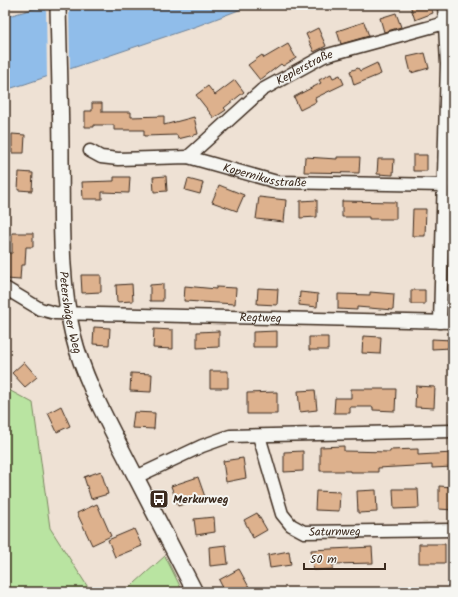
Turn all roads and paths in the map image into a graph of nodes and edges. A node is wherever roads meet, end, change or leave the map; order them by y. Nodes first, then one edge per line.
1 (58, 5) edge
2 (444, 5) edge
3 (445, 23) junction
4 (450, 64) edge
5 (90, 151) dead end
6 (188, 157) junction
7 (444, 185) junction
8 (5, 288) edge
9 (68, 313) junction
10 (440, 322) junction
11 (453, 322) edge
12 (453, 431) edge
13 (259, 436) junction
14 (136, 477) junction
15 (453, 530) edge
16 (195, 592) edge

1 - 9 street, Petershäger Weg
2 - 3 street
3 - 4 street
3 - 6 street, Keplerstraße
4 - 7 street
5 - 6 street, Kopernikusstraße
6 - 7 street, Kopernikusstraße
7 - 10 street
8 - 9 street, Regtweg
9 - 10 street, Regtweg
9 - 14 street, Petershäger Weg
10 - 11 street, Regtweg
12 - 13 street
13 - 14 street
13 - 15 street, Saturnweg
14 - 16 street, Petershäger Weg

